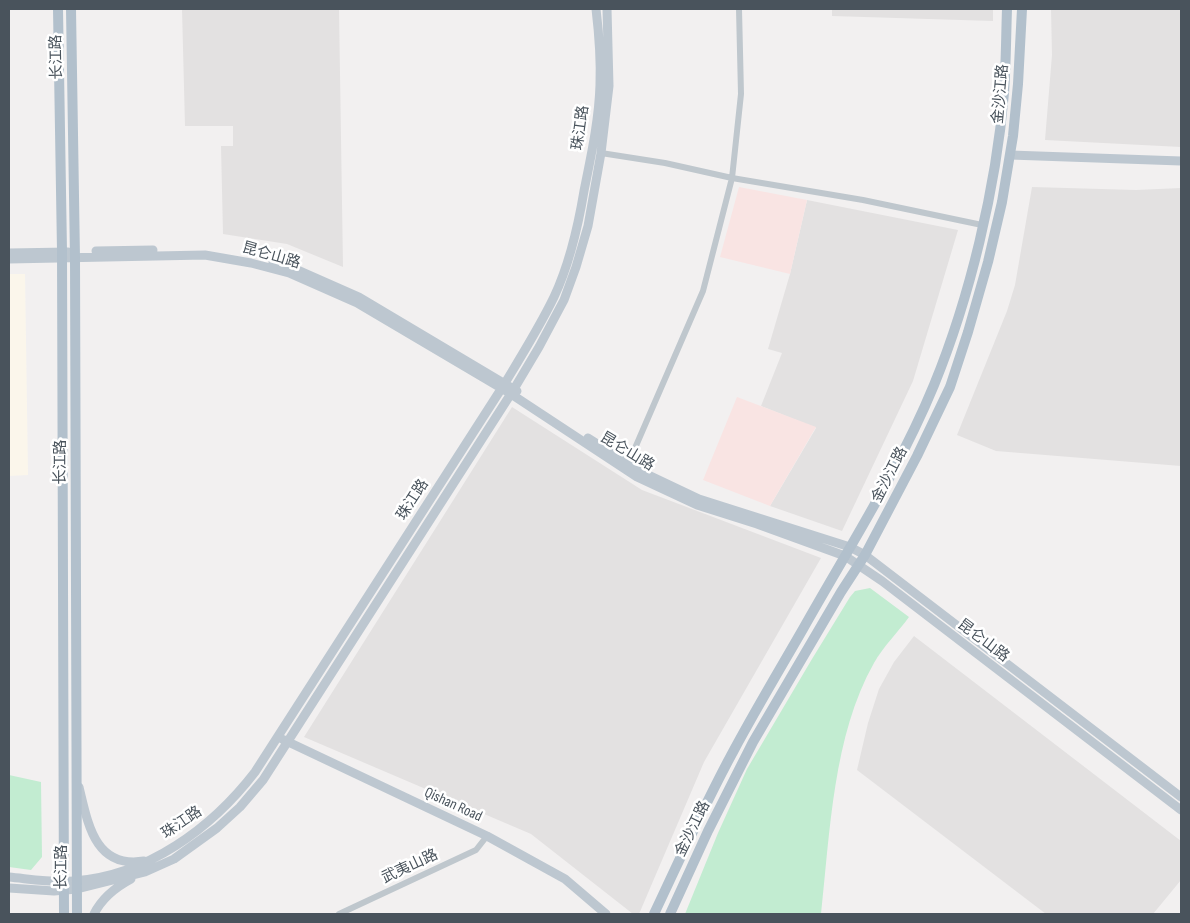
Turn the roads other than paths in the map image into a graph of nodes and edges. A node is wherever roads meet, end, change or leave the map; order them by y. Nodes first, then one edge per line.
1 (58, 9) edge
2 (71, 9) edge
3 (596, 9) edge
4 (607, 9) edge
5 (739, 9) edge
6 (1007, 9) edge
7 (1022, 9) edge
8 (601, 153) junction
9 (1010, 155) junction
10 (1181, 162) edge
11 (732, 178) junction
12 (982, 225) junction
13 (9, 252) edge
14 (62, 254) junction
15 (75, 255) junction
16 (9, 259) edge
17 (503, 385) junction
18 (512, 391) junction
19 (623, 468) junction
20 (847, 551) junction
21 (865, 555) junction
22 (858, 565) junction
23 (278, 736) junction
24 (287, 741) junction
25 (77, 776) junction
26 (1181, 797) edge
27 (1181, 810) edge
28 (487, 836) junction
29 (152, 859) junction
30 (145, 872) junction
31 (9, 877) edge
32 (76, 885) junction
33 (64, 886) junction
34 (9, 888) edge
35 (64, 914) edge
36 (77, 914) edge
37 (94, 914) edge
38 (339, 914) edge
39 (606, 914) edge
40 (654, 914) edge
41 (670, 914) edge

1 - 14 main road, 长江路
2 - 15 main road, 长江路
3 - 17 street, 珠江路
4 - 8 street
5 - 11 street
6 - 12 main road, 金沙江路
7 - 9 main road, 金沙江路
8 - 11 street
8 - 18 street
9 - 10 street
9 - 21 main road, 金沙江路
11 - 12 street
11 - 19 street
12 - 20 main road, 金沙江路
13 - 14 street, 昆仑山路
14 - 15 street, 昆仑山路
14 - 16 street, 昆仑山路
14 - 33 main road, 长江路
15 - 17 street, 昆仑山路
15 - 25 main road, 长江路
17 - 18 street, 昆仑山路
17 - 23 street, 珠江路
18 - 19 street, 昆仑山路
18 - 20 street, 昆仑山路
18 - 24 street
19 - 20 street, 昆仑山路
20 - 21 street, 昆仑山路
20 - 22 street, 昆仑山路
20 - 40 main road, 金沙江路
21 - 22 main road, 金沙江路
21 - 26 street, 昆仑山路
22 - 27 street, 昆仑山路
22 - 41 main road, 金沙江路
23 - 24 street, Qishan Road
23 - 29 street, 珠江路
24 - 28 street, Qishan Road
24 - 30 street
25 - 29 street
25 - 32 main road, 长江路
28 - 38 street, 武夷山路
28 - 39 street, Qishan Road
29 - 32 street, 珠江路
30 - 32 street
30 - 37 street
31 - 33 street
32 - 33 street, 珠江路
32 - 36 main road, 长江路
33 - 34 street
33 - 35 main road, 长江路

